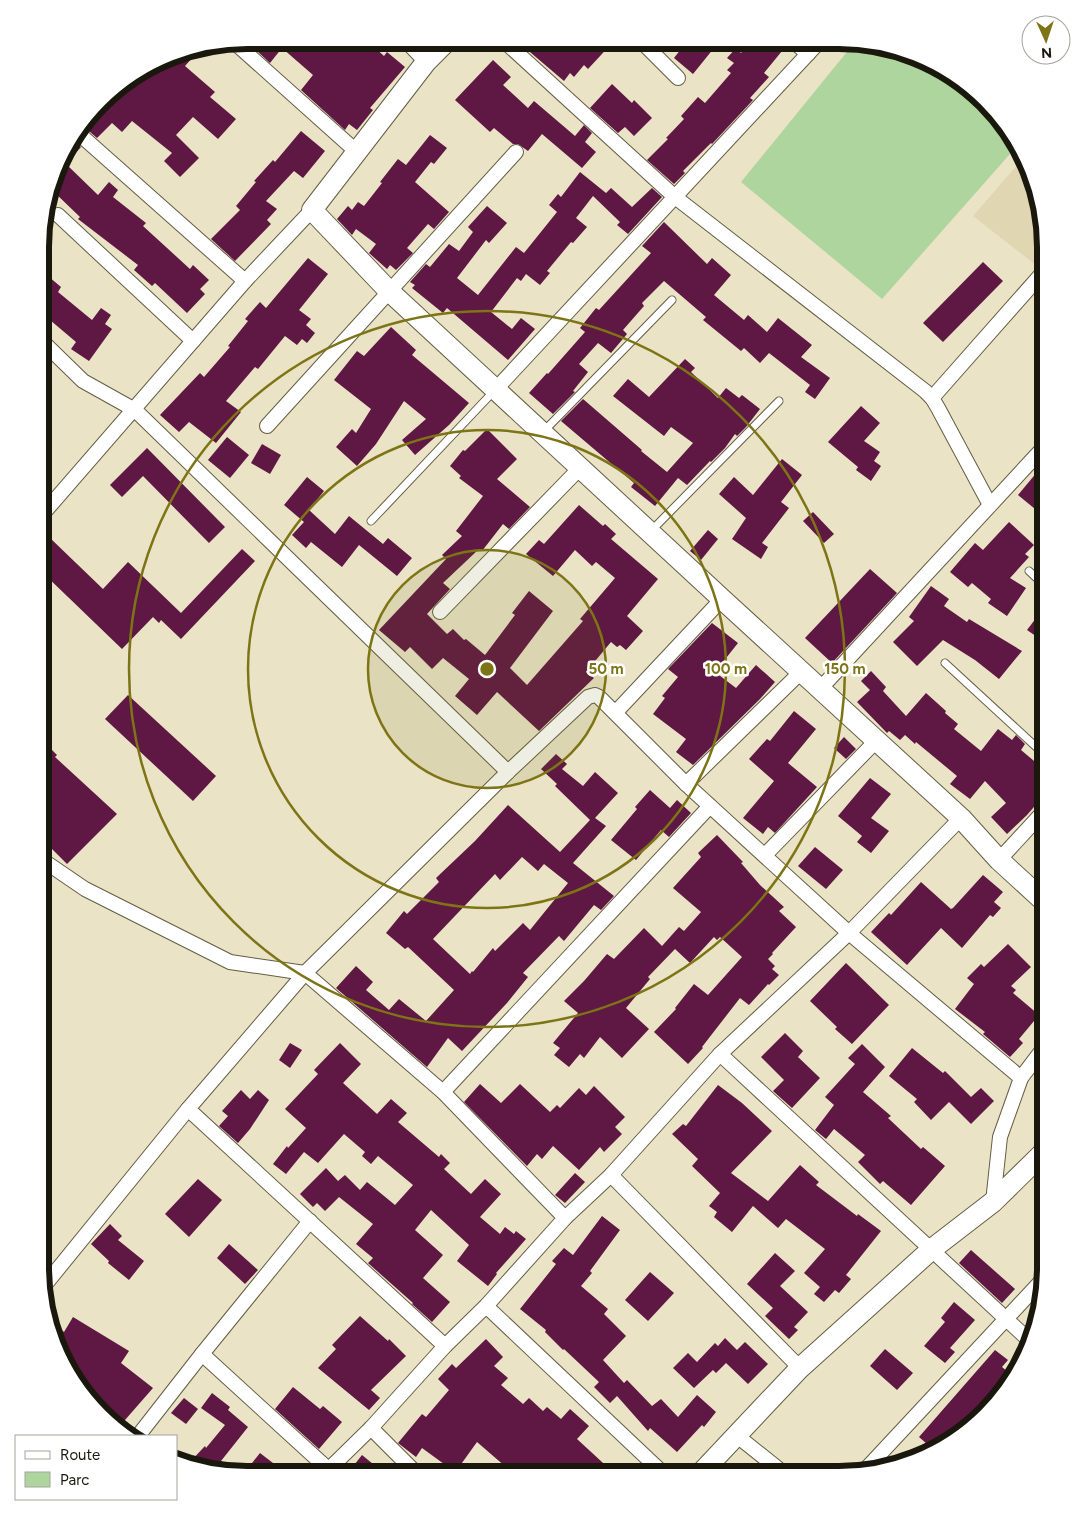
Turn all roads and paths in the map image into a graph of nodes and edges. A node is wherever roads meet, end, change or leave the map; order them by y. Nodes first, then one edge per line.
1 (242, 49) edge
2 (414, 49) edge
3 (439, 49) edge
4 (513, 49) edge
5 (649, 49) edge
6 (802, 49) edge
7 (813, 49) edge
8 (808, 54) junction
9 (426, 62) junction
10 (678, 78) dead end
11 (82, 137) edge
12 (357, 152) junction
13 (516, 152) dead end
14 (674, 197) junction
15 (312, 210) junction
16 (58, 215) dead end
17 (1037, 279) edge
18 (245, 281) junction
19 (389, 291) junction
20 (672, 300) dead end
21 (193, 341) junction
22 (49, 351) edge
23 (496, 389) junction
24 (932, 398) junction
25 (779, 401) dead end
26 (135, 410) junction
27 (267, 426) dead end
28 (543, 433) junction
29 (1037, 455) edge
30 (580, 468) junction
31 (990, 505) junction
32 (49, 507) edge
33 (371, 520) dead end
34 (650, 532) junction
35 (1029, 571) dead end
36 (1037, 579) edge
37 (722, 599) junction
38 (440, 612) dead end
39 (945, 663) dead end
40 (802, 672) junction
41 (820, 689) junction
42 (616, 712) junction
43 (877, 740) junction
44 (1037, 748) edge
45 (508, 772) junction
46 (686, 784) junction
47 (710, 806) junction
48 (961, 818) junction
49 (1037, 819) edge
50 (765, 855) junction
51 (999, 860) junction
52 (49, 865) edge
53 (1037, 895) edge
54 (849, 933) junction
55 (305, 973) junction
56 (720, 1054) junction
57 (1037, 1057) edge
58 (1021, 1078) junction
59 (444, 1092) junction
60 (188, 1109) junction
61 (1037, 1159) edge
62 (611, 1176) junction
63 (993, 1202) junction
64 (565, 1218) junction
65 (310, 1221) junction
66 (932, 1249) junction
67 (49, 1280) edge
68 (1037, 1286) edge
69 (486, 1306) junction
70 (1006, 1318) junction
71 (1025, 1336) edge
72 (445, 1346) junction
73 (202, 1354) junction
74 (800, 1368) junction
75 (371, 1428) junction
76 (139, 1434) edge
77 (736, 1436) junction
78 (871, 1464) edge
79 (321, 1466) edge
80 (331, 1466) edge
81 (409, 1466) edge
82 (656, 1466) edge
83 (708, 1466) edge
84 (774, 1466) edge

1 - 12 street
2 - 9 street
3 - 9 street
4 - 14 street
5 - 10 street
6 - 8 street
7 - 8 street
8 - 14 street
9 - 12 street
11 - 18 street
12 - 15 street
13 - 19 street
14 - 23 street
14 - 24 street
15 - 18 street
15 - 19 street
16 - 21 street
17 - 24 street
18 - 21 street
19 - 23 street
19 - 27 street
20 - 28 lane
21 - 26 street
22 - 26 street
23 - 28 street
23 - 33 lane
24 - 31 street
25 - 34 lane
26 - 32 street
26 - 45 street
28 - 30 street
29 - 31 street
30 - 34 street
30 - 38 street
31 - 41 street
34 - 37 street
35 - 36 lane
37 - 40 street
37 - 42 street
39 - 44 lane
40 - 41 street
40 - 46 street
41 - 43 street
42 - 45 street
42 - 46 street
43 - 48 street
43 - 50 street
45 - 55 street
46 - 47 street
47 - 50 street
47 - 59 street
48 - 51 street
48 - 54 street
49 - 51 street
50 - 54 street
51 - 53 street
52 - 55 street
54 - 56 street
54 - 58 street
55 - 59 street
55 - 60 street
56 - 62 street
56 - 66 street
57 - 58 street
58 - 63 street
59 - 64 street
60 - 65 street
60 - 67 street
61 - 63 street
62 - 64 street
62 - 74 street
63 - 66 street
64 - 69 street
65 - 72 street
65 - 73 street
66 - 70 street
66 - 74 street
68 - 70 street
69 - 72 street
69 - 82 street
70 - 71 street
70 - 78 street
72 - 75 street
73 - 76 street
73 - 79 street
74 - 77 street
75 - 80 street
75 - 81 street
77 - 83 street
77 - 84 street

